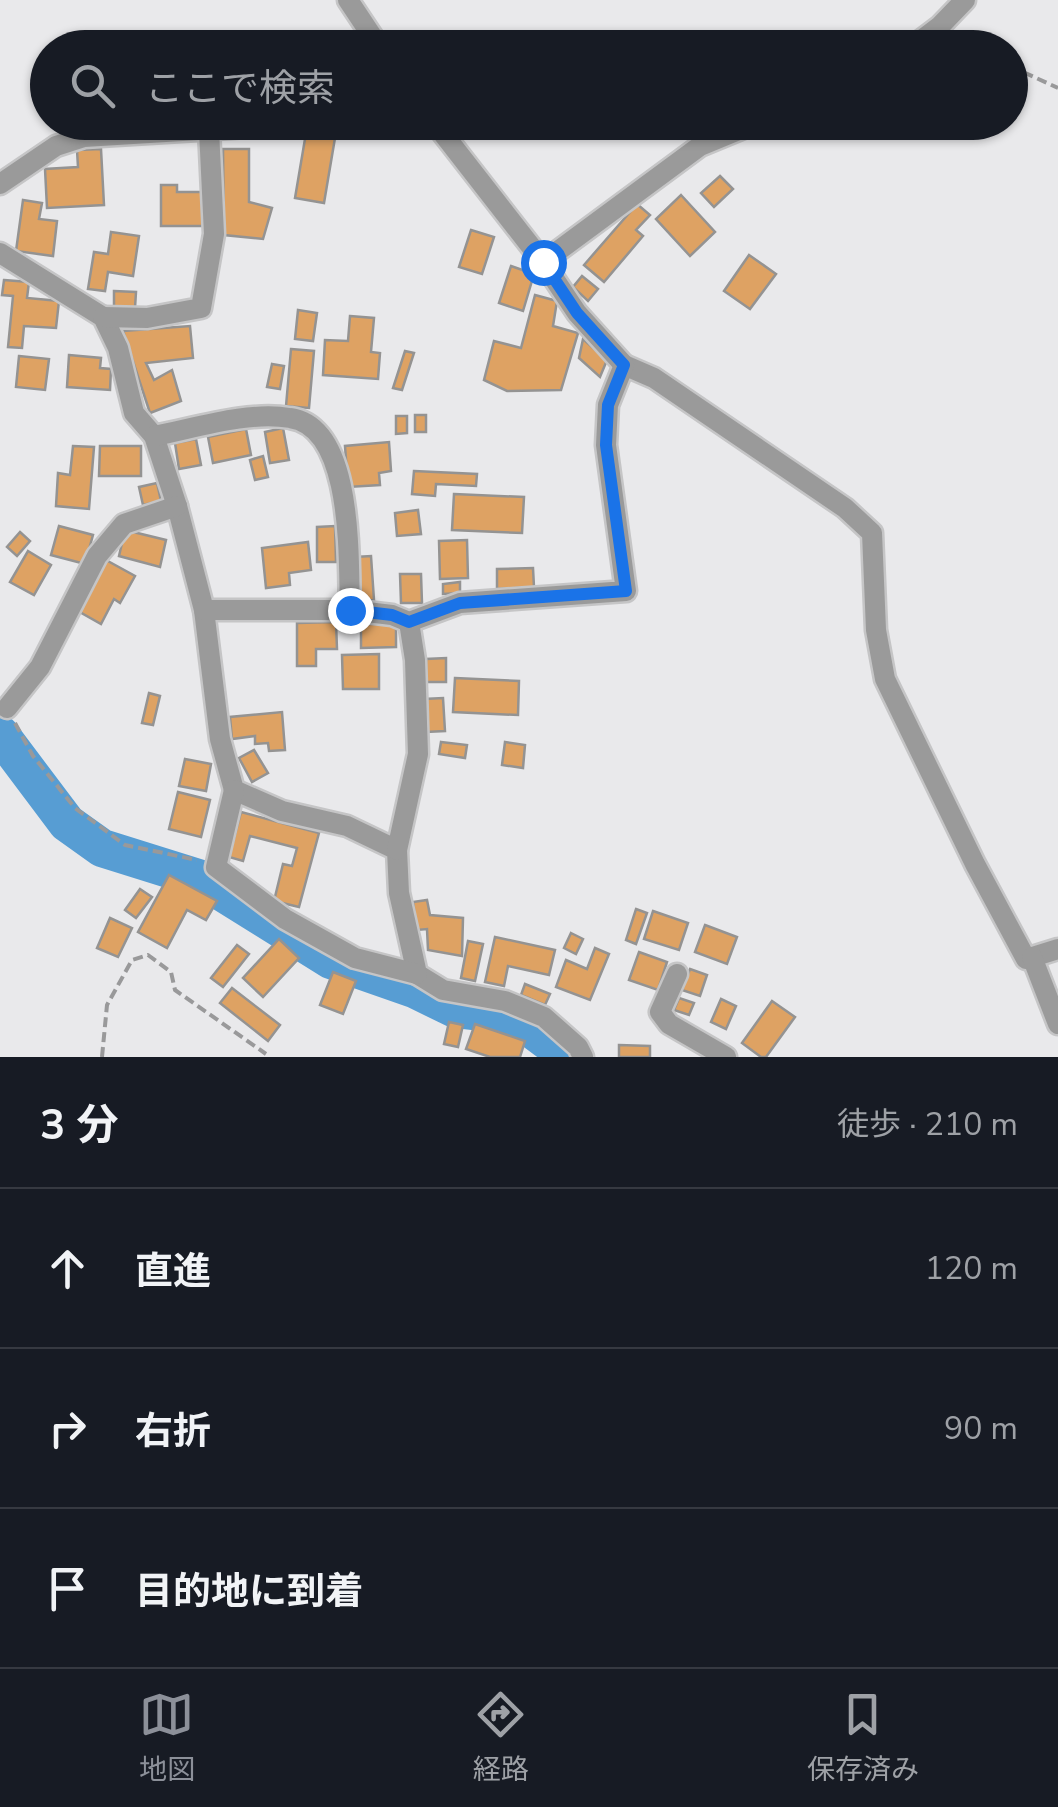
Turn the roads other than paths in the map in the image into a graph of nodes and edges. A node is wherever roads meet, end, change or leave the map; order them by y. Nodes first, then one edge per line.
1 (348, 0) edge
2 (965, 0) edge
3 (368, 30) edge
4 (935, 30) edge
5 (75, 140) edge
6 (209, 140) edge
7 (448, 140) edge
8 (714, 140) edge
9 (0, 184) edge
10 (0, 253) edge
11 (543, 262) junction
12 (103, 317) junction
13 (624, 365) junction
14 (154, 436) junction
15 (178, 506) junction
16 (204, 610) junction
17 (350, 610) junction
18 (409, 622) junction
19 (7, 708) road end
20 (234, 790) junction
21 (396, 850) junction
22 (1058, 948) edge
23 (1032, 957) junction
24 (417, 974) junction
25 (677, 974) dead end
26 (1058, 1024) edge
27 (583, 1057) edge
28 (726, 1057) edge

1 - 3 street
2 - 4 street
5 - 9 street
6 - 12 street
7 - 11 street
8 - 11 street
10 - 12 street
11 - 13 street
12 - 14 street
13 - 18 street
13 - 23 street
14 - 15 street
14 - 17 street
15 - 16 street
15 - 19 street
16 - 17 street
16 - 20 street
17 - 18 street
18 - 21 street
20 - 21 street
20 - 24 street
21 - 24 street
22 - 23 street
23 - 26 street
24 - 27 street
25 - 28 street

